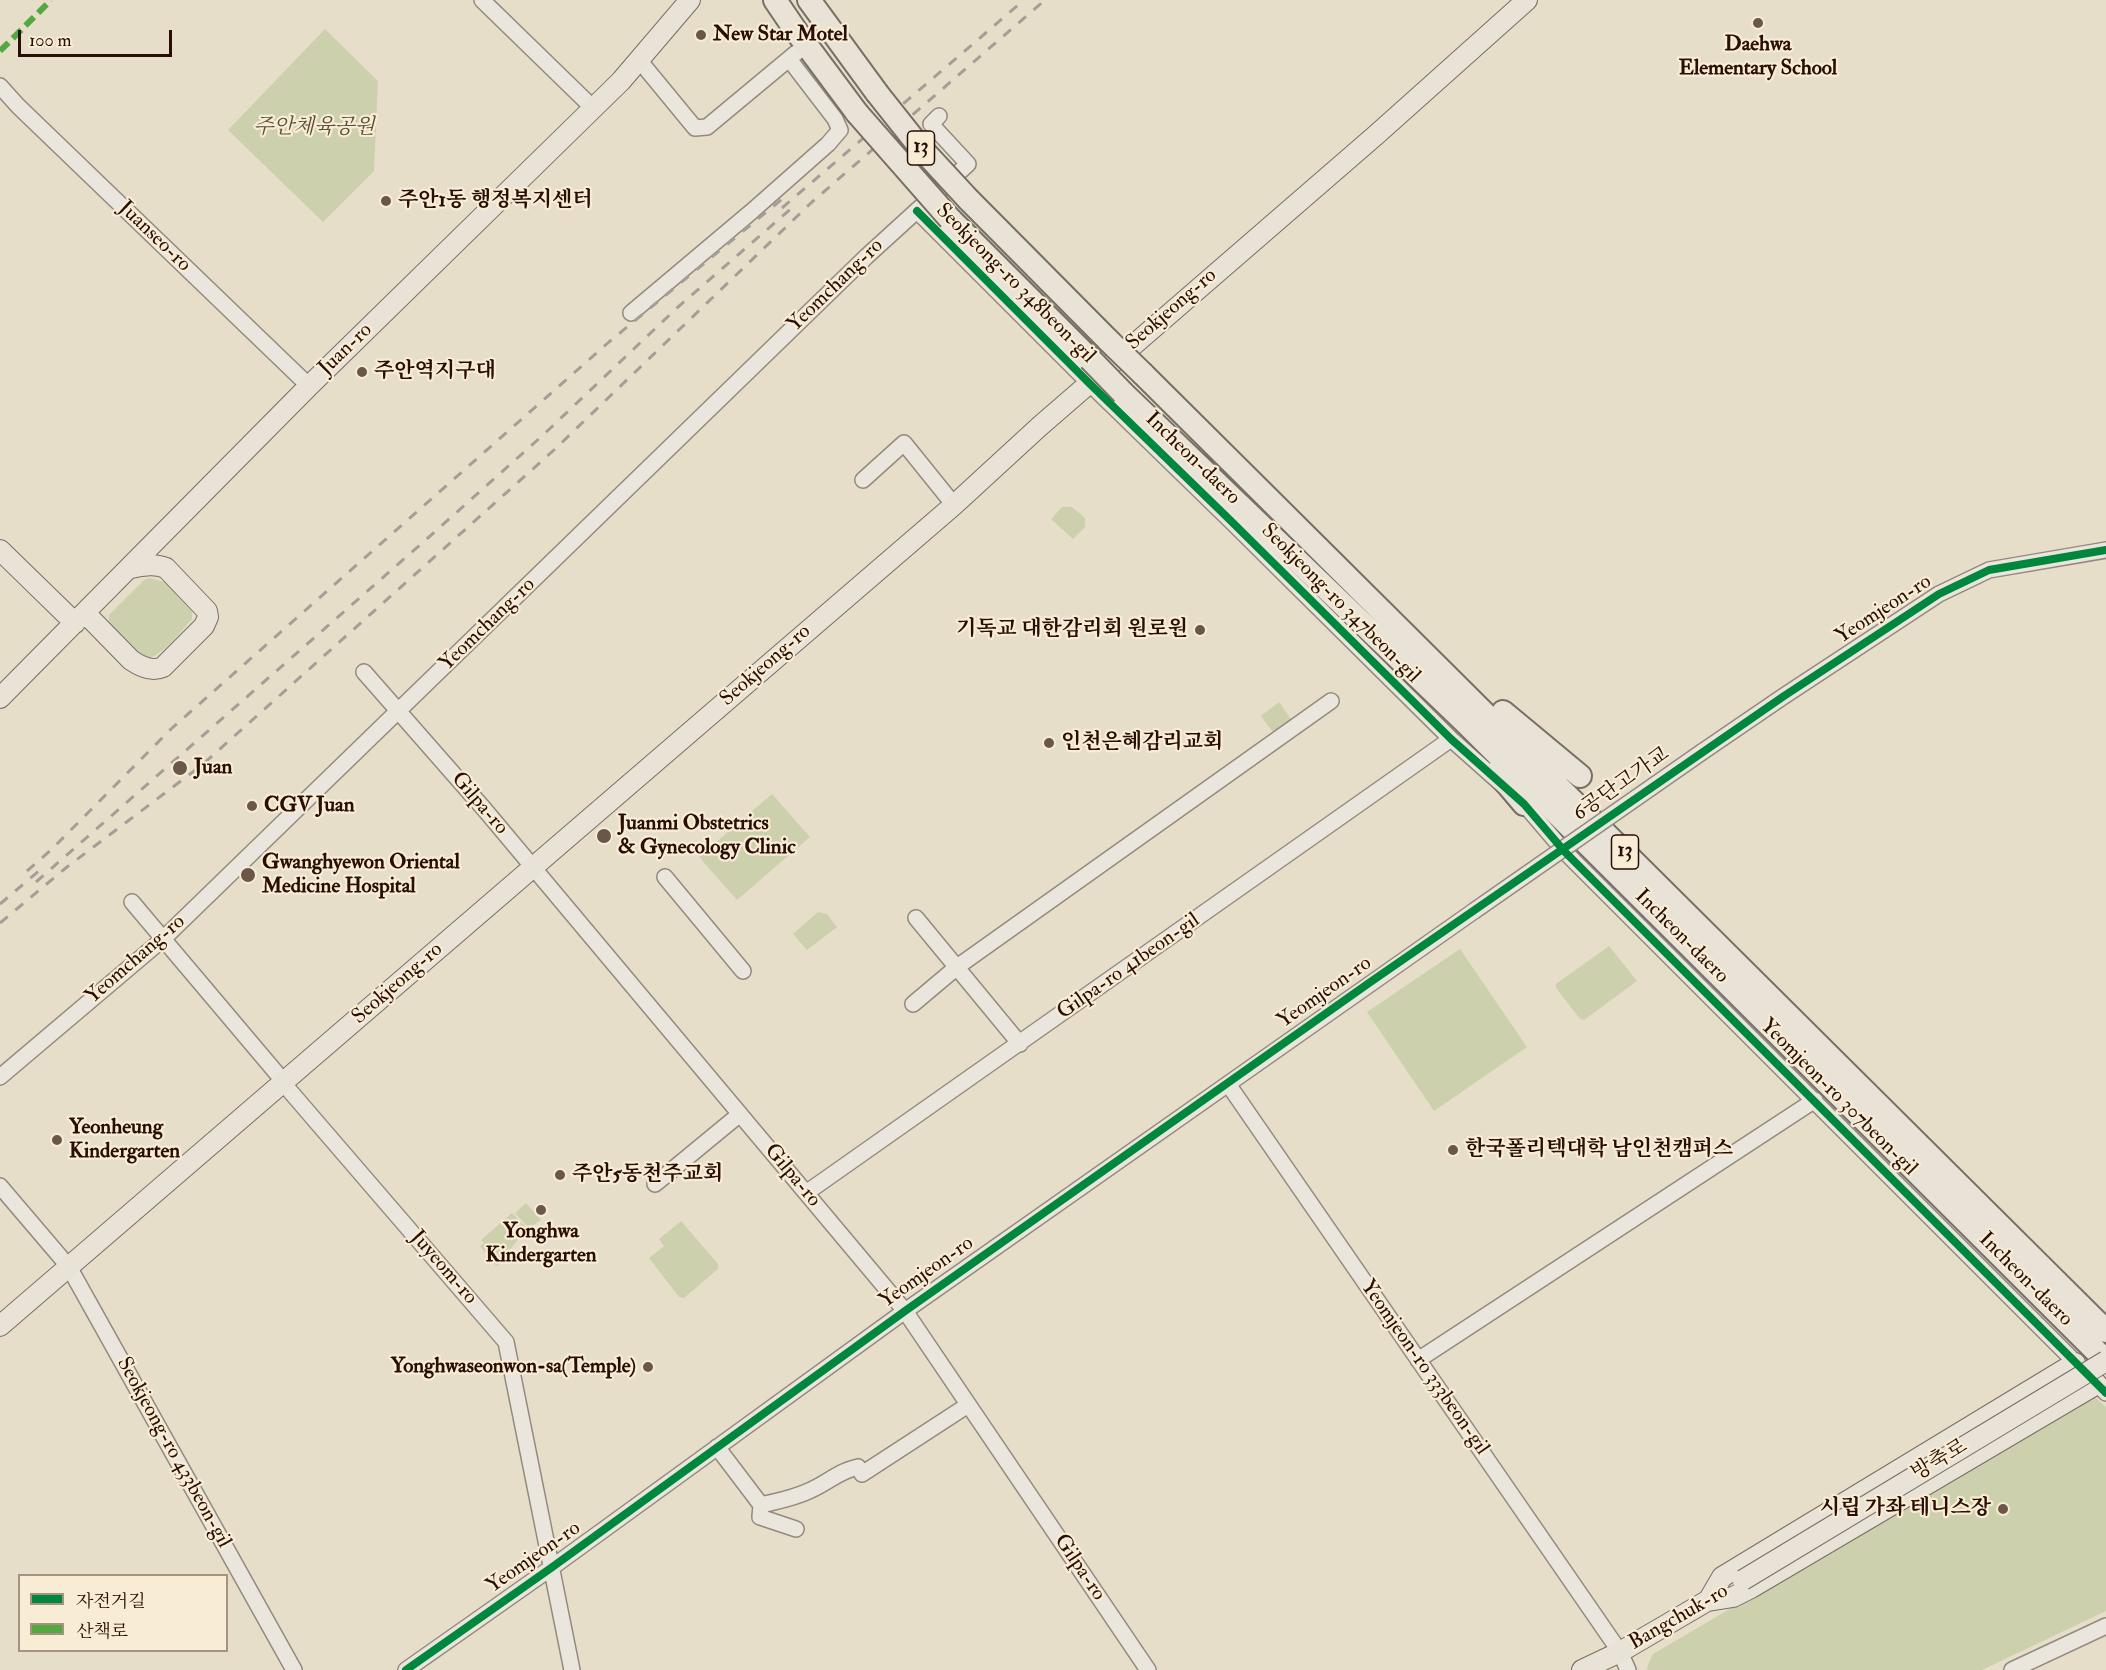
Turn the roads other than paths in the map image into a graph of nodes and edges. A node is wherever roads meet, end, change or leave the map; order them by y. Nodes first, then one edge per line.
1 (482, 0) edge
2 (690, 0) edge
3 (775, 0) edge
4 (809, 0) edge
5 (1527, 0) edge
6 (798, 52) junction
7 (639, 60) junction
8 (0, 86) edge
9 (593, 108) junction
10 (939, 116) dead end
11 (917, 211) junction
12 (631, 313) dead end
13 (1089, 383) junction
14 (309, 386) junction
15 (863, 480) dead end
16 (954, 505) junction
17 (0, 550) edge
18 (2106, 550) edge
19 (130, 568) junction
20 (80, 618) junction
21 (1383, 627) junction
22 (364, 672) dead end
23 (0, 698) edge
24 (1331, 701) dead end
25 (399, 711) junction
26 (1451, 739) junction
27 (1702, 752) joint
28 (1580, 776) dead end
29 (1524, 804) junction
30 (1565, 852) joint
31 (533, 868) junction
32 (665, 877) dead end
33 (132, 902) dead end
34 (1474, 911) joint
35 (916, 918) dead end
36 (163, 939) junction
37 (957, 967) junction
38 (743, 971) dead end
39 (914, 1004) dead end
40 (1020, 1044) junction
41 (0, 1077) edge
42 (283, 1083) junction
43 (1228, 1084) junction
44 (1815, 1100) junction
45 (740, 1114) junction
46 (655, 1184) dead end
47 (0, 1186) edge
48 (806, 1193) junction
49 (69, 1267) junction
50 (904, 1311) junction
51 (0, 1326) edge
52 (2106, 1331) edge
53 (1418, 1360) junction
54 (2106, 1361) edge
55 (2091, 1378) edge
56 (968, 1405) junction
57 (717, 1447) junction
58 (761, 1505) junction
59 (796, 1529) dead end
60 (552, 1568) junction
61 (1743, 1580) joint
62 (1708, 1601) junction
63 (2106, 1626) edge
64 (1624, 1661) edge
65 (294, 1670) edge
66 (406, 1670) edge
67 (572, 1670) edge
68 (1148, 1670) edge
69 (1582, 1670) edge
70 (2012, 1670) edge

1 - 9 street
2 - 7 main road, Juan-ro
3 - 6 highway, 13
4 - 21 highway, Incheon-daero / 13, bridge
5 - 13 main road, Seokjeong-ro
6 - 7 street
6 - 12 street
6 - 21 highway, Incheon-daero / 13, bridge
7 - 9 main road, Juan-ro
8 - 14 street, Juanseo-ro
9 - 14 main road, Juan-ro
10 - 11 street, Yeomchang-ro
11 - 13 street, Seokjeong-ro 348beon-gil
11 - 25 street, Yeomchang-ro
13 - 16 main road, Seokjeong-ro
13 - 26 street, Seokjeong-ro 347beon-gil
14 - 19 main road, Juan-ro
15 - 16 street
16 - 31 main road, Seokjeong-ro
17 - 20 main road
18 - 27 street, Yeomjeon-ro
19 - 20 main road, Juan-ro
19 - 20 main road
20 - 23 main road, Juan-ro
21 - 28 highway
21 - 29 highway
21 - 52 highway, Incheon-daero / 13
21 - 54 highway, Incheon-daero / 13
22 - 25 street, Gilpa-ro
24 - 37 street
25 - 31 street, Gilpa-ro
25 - 36 street, Yeomchang-ro
26 - 29 street, Seokjeong-ro 347beon-gil
26 - 40 street, Gilpa-ro 41beon-gil
27 - 34 street, 6공단고가교, bridge
29 - 30 street, Seokjeong-ro 347beon-gil
30 - 44 street, Yeomjeon-ro 307beon-gil
31 - 42 main road, Seokjeong-ro
31 - 45 street, Gilpa-ro
32 - 38 street
33 - 36 street, Juyeom-ro
34 - 43 street, Yeomjeon-ro
35 - 37 street
36 - 41 street, Yeomchang-ro
36 - 42 street, Juyeom-ro
37 - 39 street
37 - 40 street
40 - 48 street, Gilpa-ro 41beon-gil
42 - 49 main road, Seokjeong-ro
42 - 60 street, Juyeom-ro
43 - 50 street, Yeomjeon-ro
43 - 53 street, Yeomjeon-ro 333beon-gil
44 - 53 street
44 - 55 street, Yeomjeon-ro 307beon-gil
45 - 46 street
45 - 48 street, Gilpa-ro
47 - 49 street, Seokjeong-ro 433beon-gil
48 - 50 street, Gilpa-ro
49 - 51 main road, Seokjeong-ro
49 - 65 street, Seokjeong-ro 433beon-gil
50 - 56 street, Gilpa-ro
50 - 57 street, Yeomjeon-ro
53 - 64 street, Yeomjeon-ro 333beon-gil
54 - 61 main road, 방축로, bridge
55 - 62 main road
55 - 62 main road
56 - 58 street
56 - 68 street, Gilpa-ro
57 - 58 street
57 - 60 street, Yeomjeon-ro
58 - 59 street
60 - 66 street, Yeomjeon-ro
60 - 67 street, Juyeom-ro
61 - 62 main road, Bangchuk-ro
62 - 64 main road, Bangchuk-ro
63 - 70 street
64 - 69 main road, Bangchuk-ro

